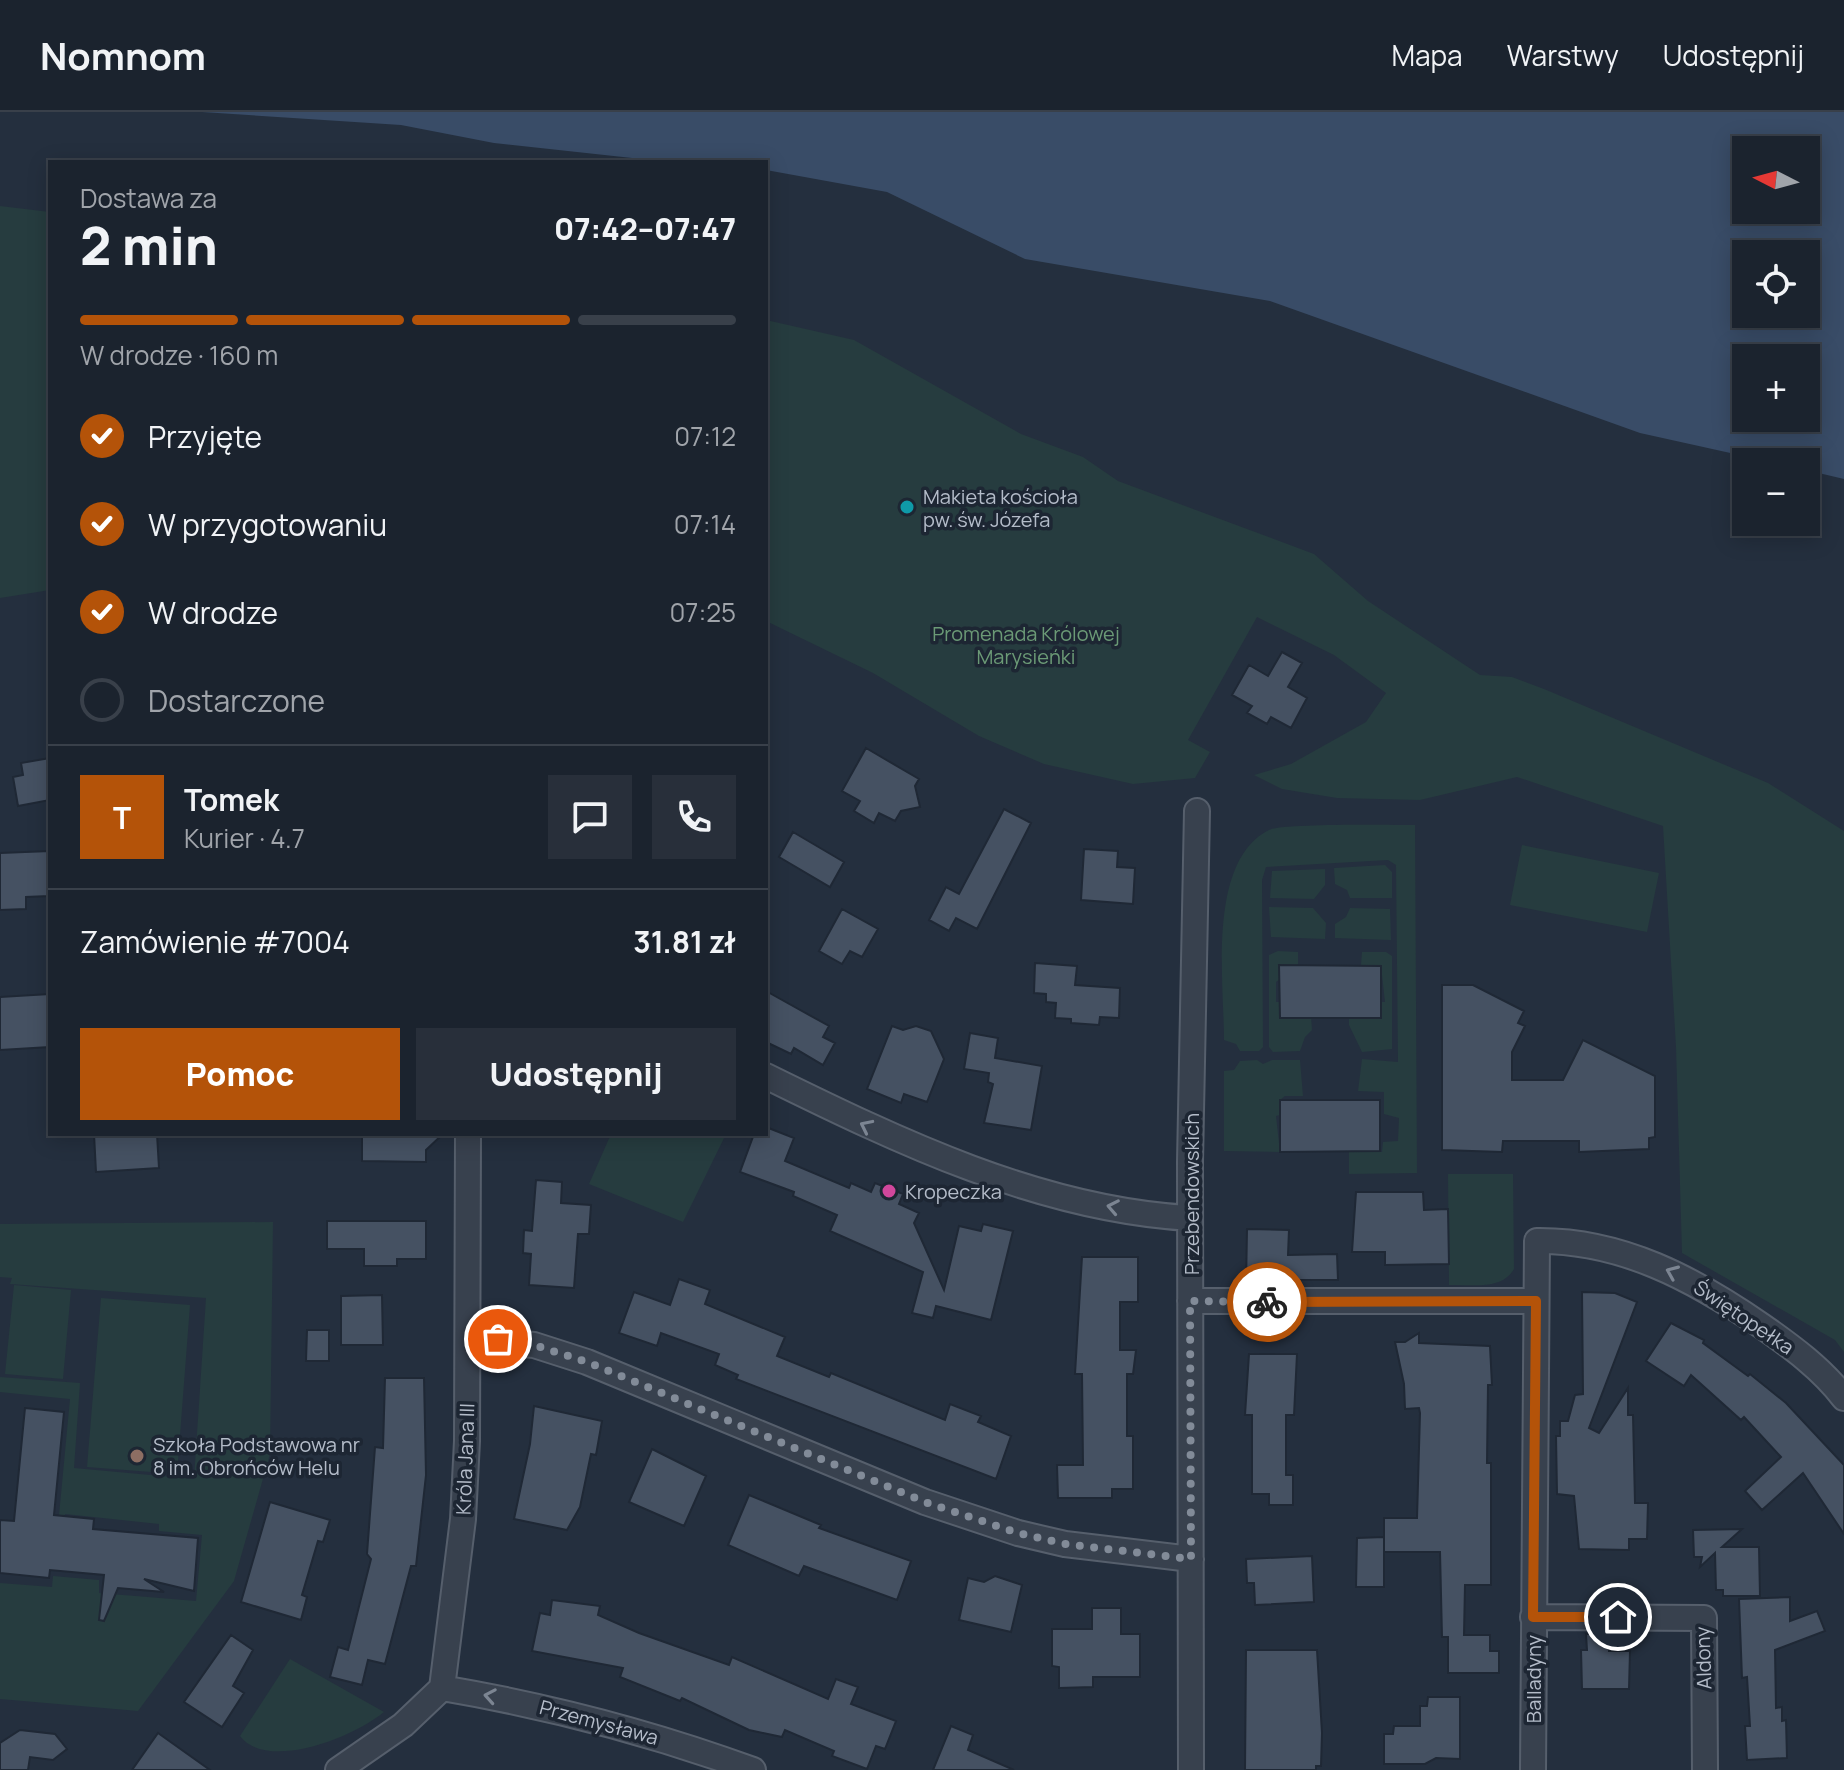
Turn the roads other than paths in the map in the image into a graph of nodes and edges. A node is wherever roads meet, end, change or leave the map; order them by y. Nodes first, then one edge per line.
1 (1197, 811) dead end
2 (768, 1077) edge
3 (468, 1136) edge
4 (1190, 1218) junction
5 (1537, 1241) joint
6 (1190, 1301) junction
7 (1536, 1301) junction
8 (468, 1339) junction
9 (1844, 1398) edge
10 (1191, 1559) junction
11 (1533, 1617) junction
12 (442, 1688) junction
13 (338, 1770) edge
14 (753, 1770) edge
15 (1191, 1770) edge
16 (1533, 1770) edge
17 (1705, 1770) edge

1 - 4 street, Przebendowskich
4 -> 2 street
3 - 8 street, Króla Jana III
4 - 6 street, Przebendowskich
5 - 7 street, Balladyny
9 -> 5 street, Świętopełka
6 - 7 street
6 - 10 street, Przebendowskich
7 - 11 street, Balladyny
8 - 10 street
8 - 12 street, Króla Jana III
10 - 15 street, Przebendowskich
11 - 16 street, Balladyny
11 - 17 street, Aldony
12 - 13 street
14 -> 12 street, Przemysława

